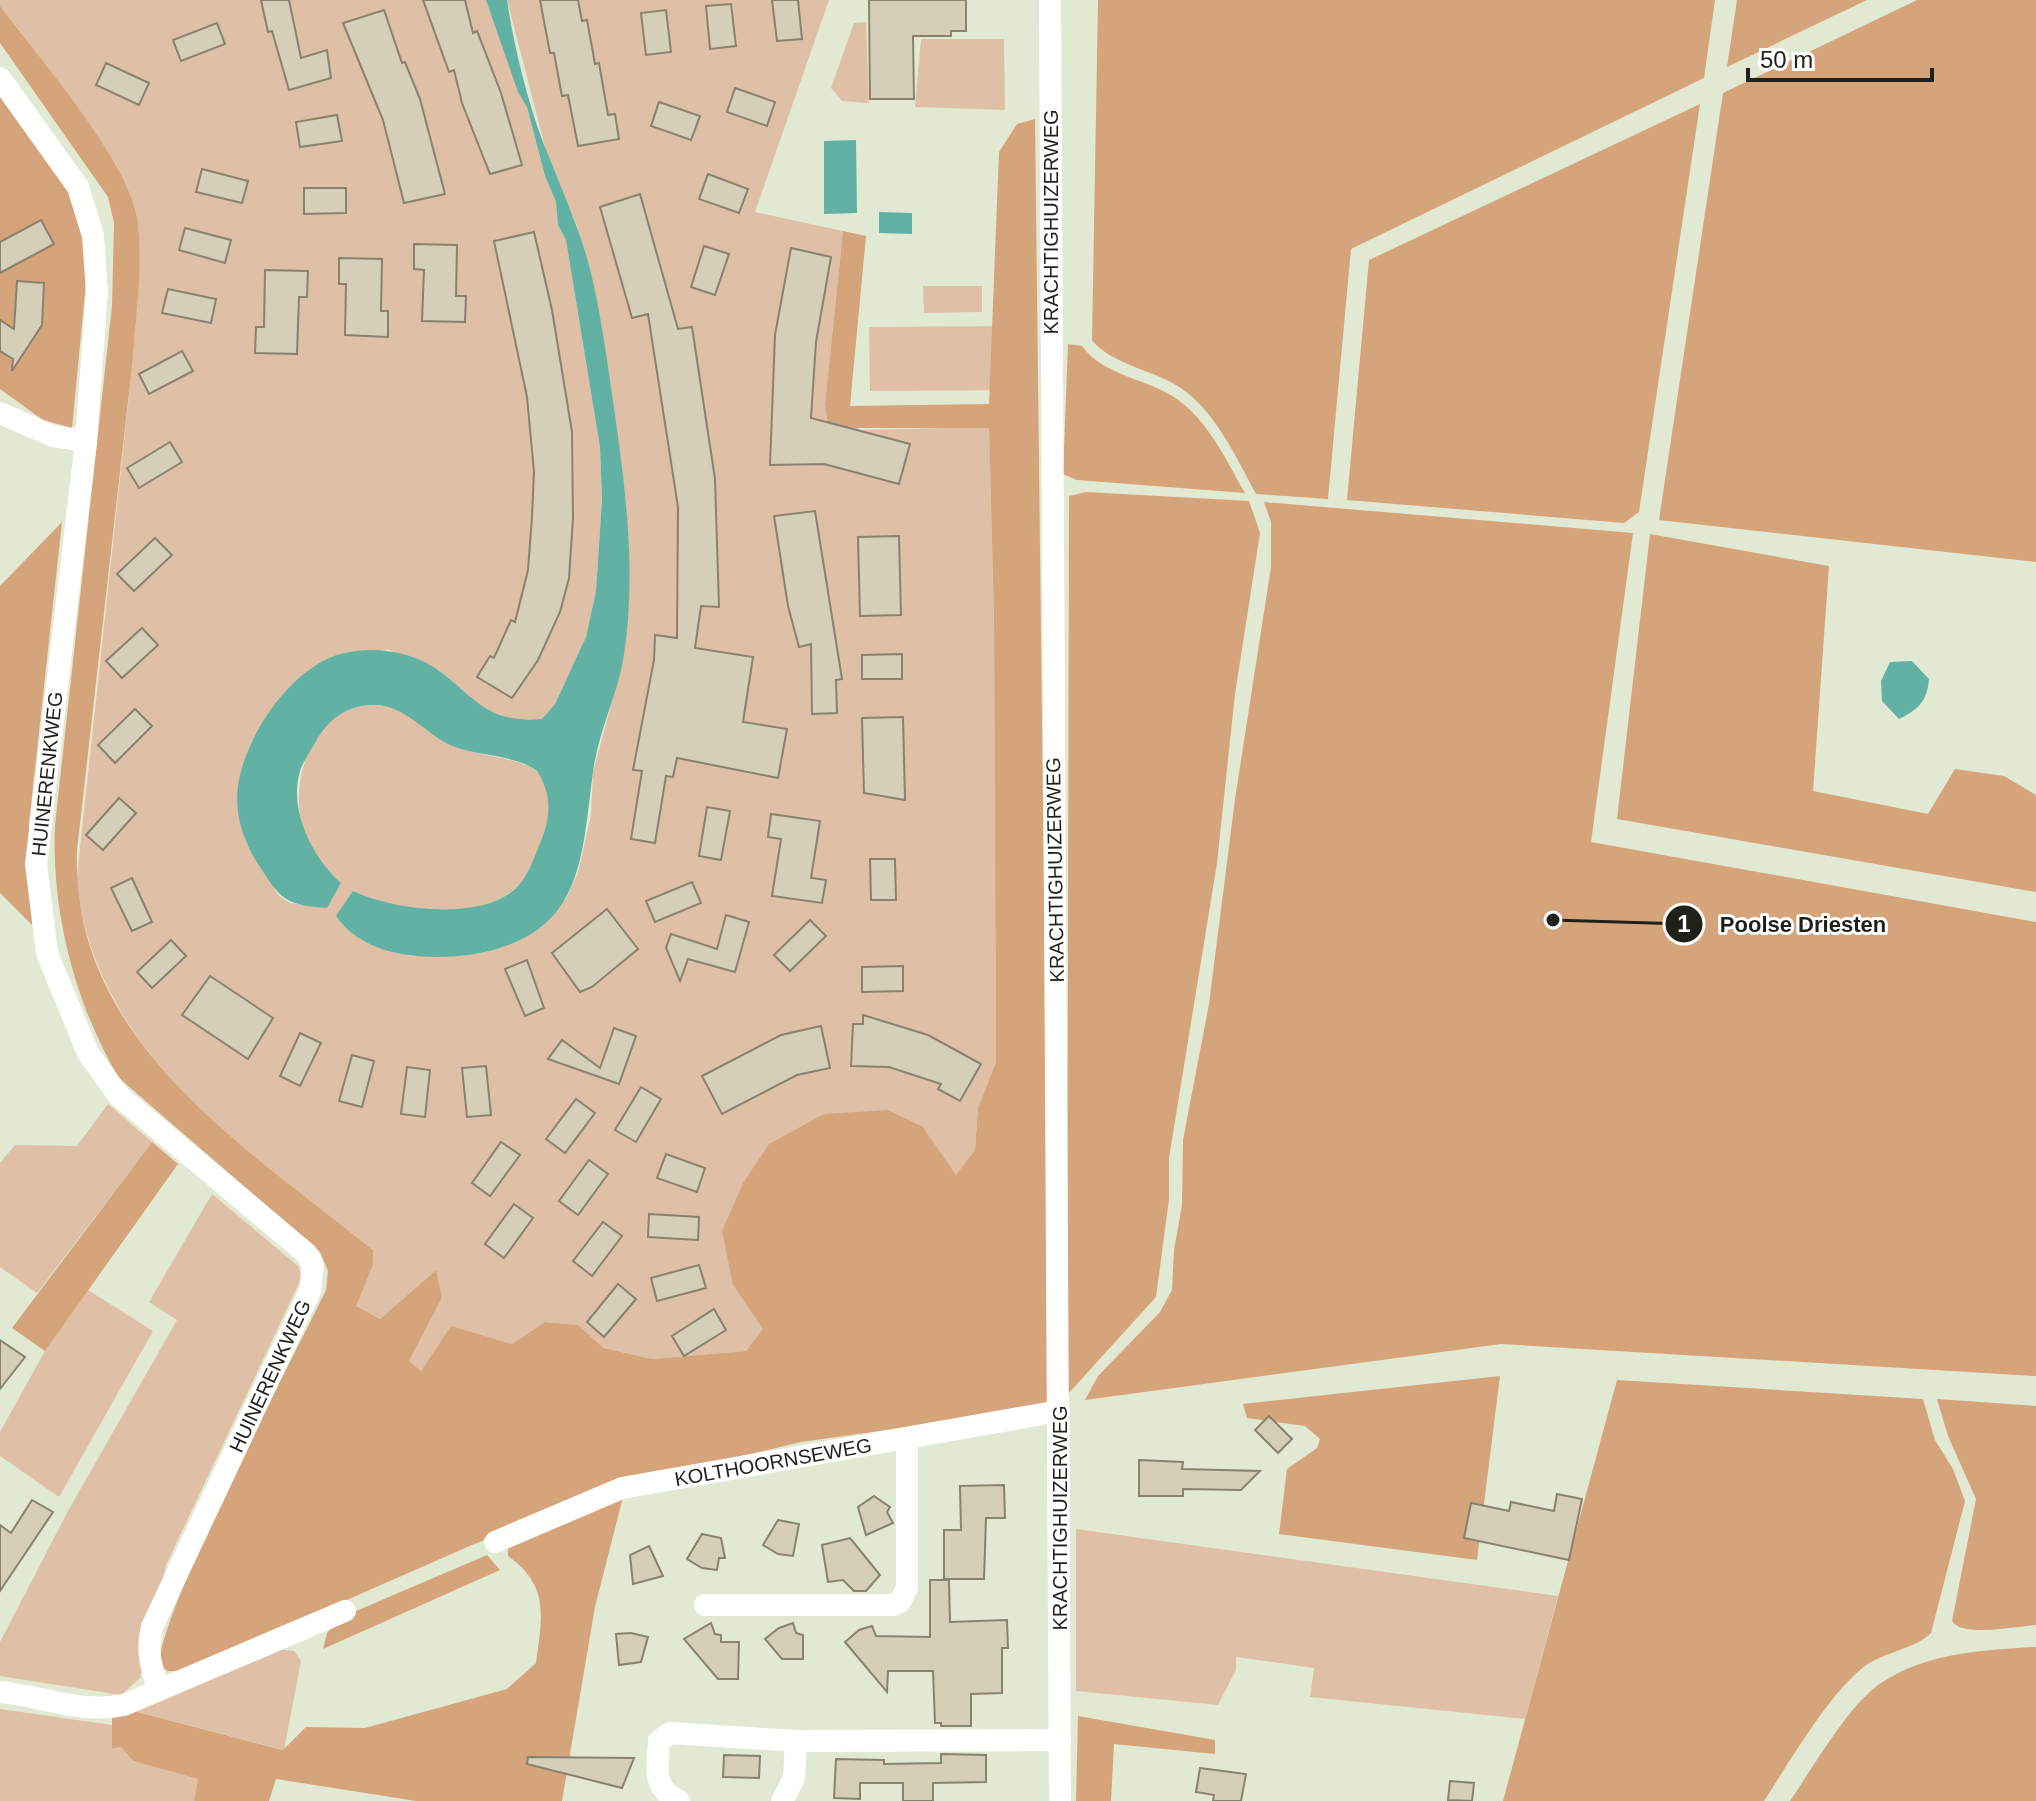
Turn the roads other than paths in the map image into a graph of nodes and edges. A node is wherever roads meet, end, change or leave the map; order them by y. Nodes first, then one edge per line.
1 (1050, 0) edge
2 (0, 78) edge
3 (0, 413) edge
4 (86, 441) junction
5 (1059, 1411) junction
6 (907, 1439) junction
7 (495, 1542) dead end
8 (705, 1605) dead end
9 (345, 1611) dead end
10 (159, 1690) junction
11 (0, 1692) edge
12 (1060, 1740) junction
13 (796, 1741) junction
14 (679, 1801) edge
15 (782, 1801) edge
16 (1060, 1801) edge

1 - 5 street, KRACHTIGHUIZERWEG
2 - 4 street, HUINERENKWEG
3 - 4 street
4 - 10 street, HUINERENKWEG
5 - 6 street, KOLTHOORNSEWEG
5 - 12 street, KRACHTIGHUIZERWEG
6 - 7 street, KOLTHOORNSEWEG
6 - 8 street
9 - 10 street
10 - 11 street
12 - 13 street
12 - 16 street, KRACHTIGHUIZERWEG
13 - 14 street
13 - 15 street

